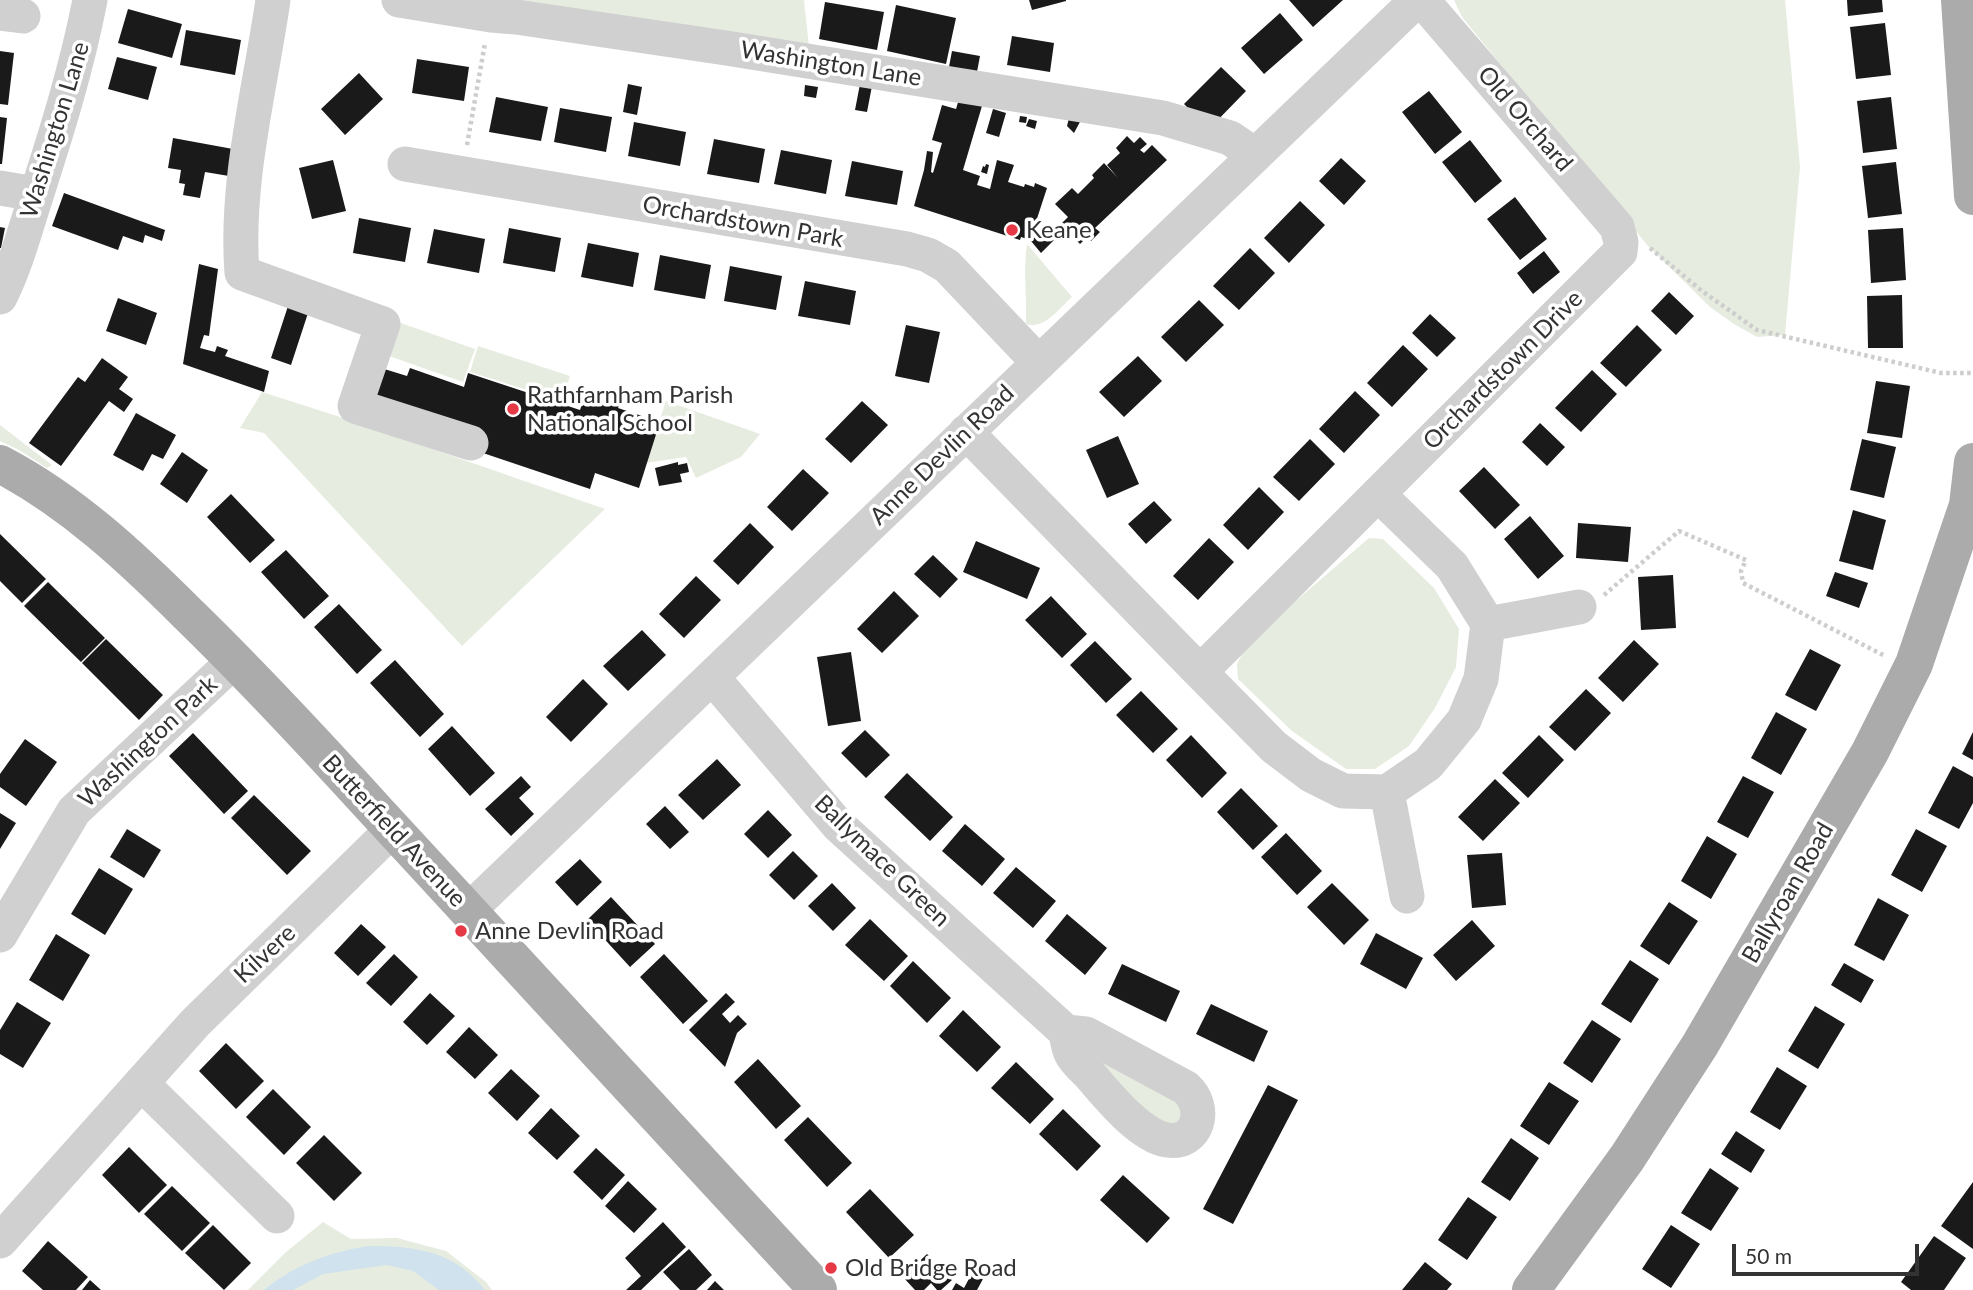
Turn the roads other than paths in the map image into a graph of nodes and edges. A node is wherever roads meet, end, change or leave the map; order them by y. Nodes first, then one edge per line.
1 (90, 0) edge
2 (273, 0) edge
3 (399, 0) edge
4 (1417, 0) edge
5 (1422, 0) edge
6 (1960, 0) edge
7 (1255, 155) junction
8 (405, 164) dead end
9 (0, 188) edge
10 (36, 194) junction
11 (1973, 197) edge
12 (1634, 244) joint
13 (0, 297) edge
14 (1039, 363) junction
15 (967, 432) junction
16 (471, 443) dead end
17 (1973, 462) edge
18 (0, 464) edge
19 (1378, 494) junction
20 (1590, 603) road end
21 (1488, 624) junction
22 (235, 660) junction
23 (1200, 672) junction
24 (712, 677) junction
25 (1387, 792) junction
26 (393, 829) junction
27 (1407, 896) dead end
28 (468, 911) junction
29 (0, 935) edge
30 (1066, 1032) dead end
31 (141, 1083) junction
32 (277, 1216) dead end
33 (0, 1241) edge
34 (818, 1290) edge
35 (1531, 1290) edge

1 - 10 street, Washington Lane
2 - 16 street
3 - 7 street, Washington Lane
4 - 7 street, Anne Devlin Road
5 - 12 street, Old Orchard
6 - 11 main road
7 - 14 street, Anne Devlin Road
8 - 14 street, Orchardstown Park
9 - 10 street
10 - 13 street, Washington Lane
12 - 19 street, Orchardstown Drive
14 - 15 street, Anne Devlin Road
15 - 23 street
15 - 24 street, Anne Devlin Road
17 - 35 main road, Ballyroan Road
18 - 22 main road, Butterfield Avenue
19 - 21 street
19 - 23 street, Orchardstown Drive
20 - 21 street
21 - 25 street
22 - 26 main road, Butterfield Avenue
22 - 29 street, Washington Park
23 - 25 street
24 - 28 street, Anne Devlin Road
24 - 30 street, Ballymace Green
25 - 27 street
26 - 28 main road, Butterfield Avenue
26 - 31 street, Kilvere
28 - 34 main road, Butterfield Avenue
31 - 32 street
31 - 33 street, Kilvere

